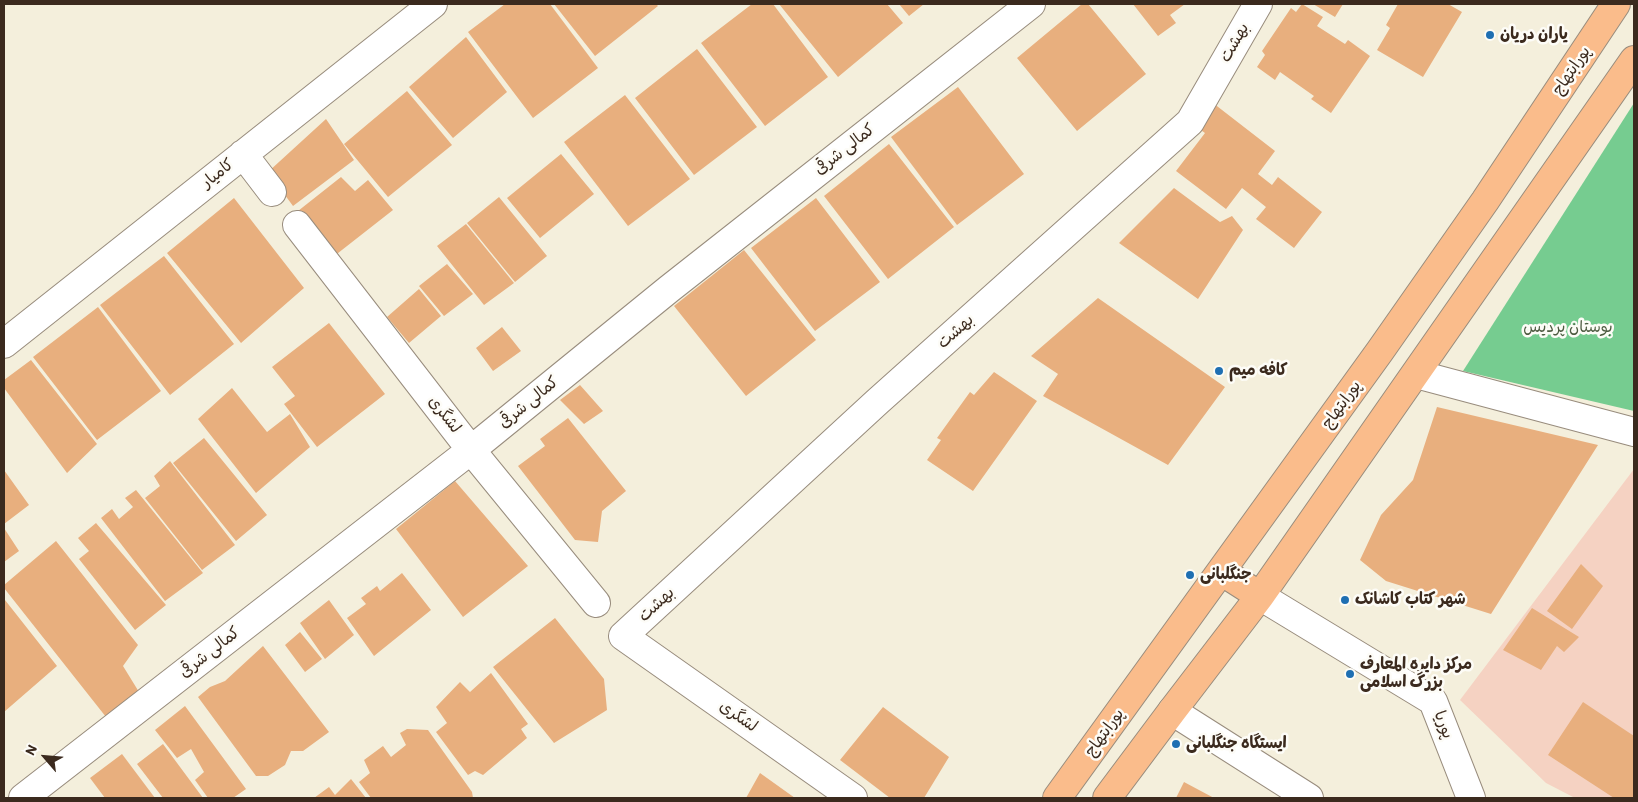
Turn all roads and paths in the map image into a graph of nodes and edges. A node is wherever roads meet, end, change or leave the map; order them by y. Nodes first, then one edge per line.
1 (433, 4) edge
2 (1032, 4) edge
3 (1258, 4) edge
4 (1615, 7) edge
5 (1634, 60) edge
6 (243, 154) junction
7 (272, 192) dead end
8 (297, 225) dead end
9 (4, 344) edge
10 (1380, 351) junction
11 (1416, 374) junction
12 (1634, 432) edge
13 (471, 450) junction
14 (1221, 571) junction
15 (1260, 596) junction
16 (596, 603) dead end
17 (623, 636) joint
18 (1172, 711) junction
19 (23, 798) edge
20 (853, 798) edge
21 (1057, 798) edge
22 (1107, 798) edge
23 (1309, 798) edge
24 (1471, 798) edge

1 - 6 street, کامیار
2 - 13 street, کمالی شرقی
3 - 17 street, بهشت
4 - 10 main road, پورابتهاج
5 - 11 main road
6 - 7 street
6 - 9 street, کامیار
8 - 13 street, لشگری
10 - 11 main road
10 - 14 main road, پورابتهاج
11 - 12 street
11 - 15 main road
13 - 16 street, لشگری
13 - 19 street, کمالی شرقی
14 - 15 main road
14 - 21 main road, پورابتهاج
15 - 18 main road
15 - 24 street, پوریا
17 - 20 street, لشگری
18 - 22 main road
18 - 23 street

